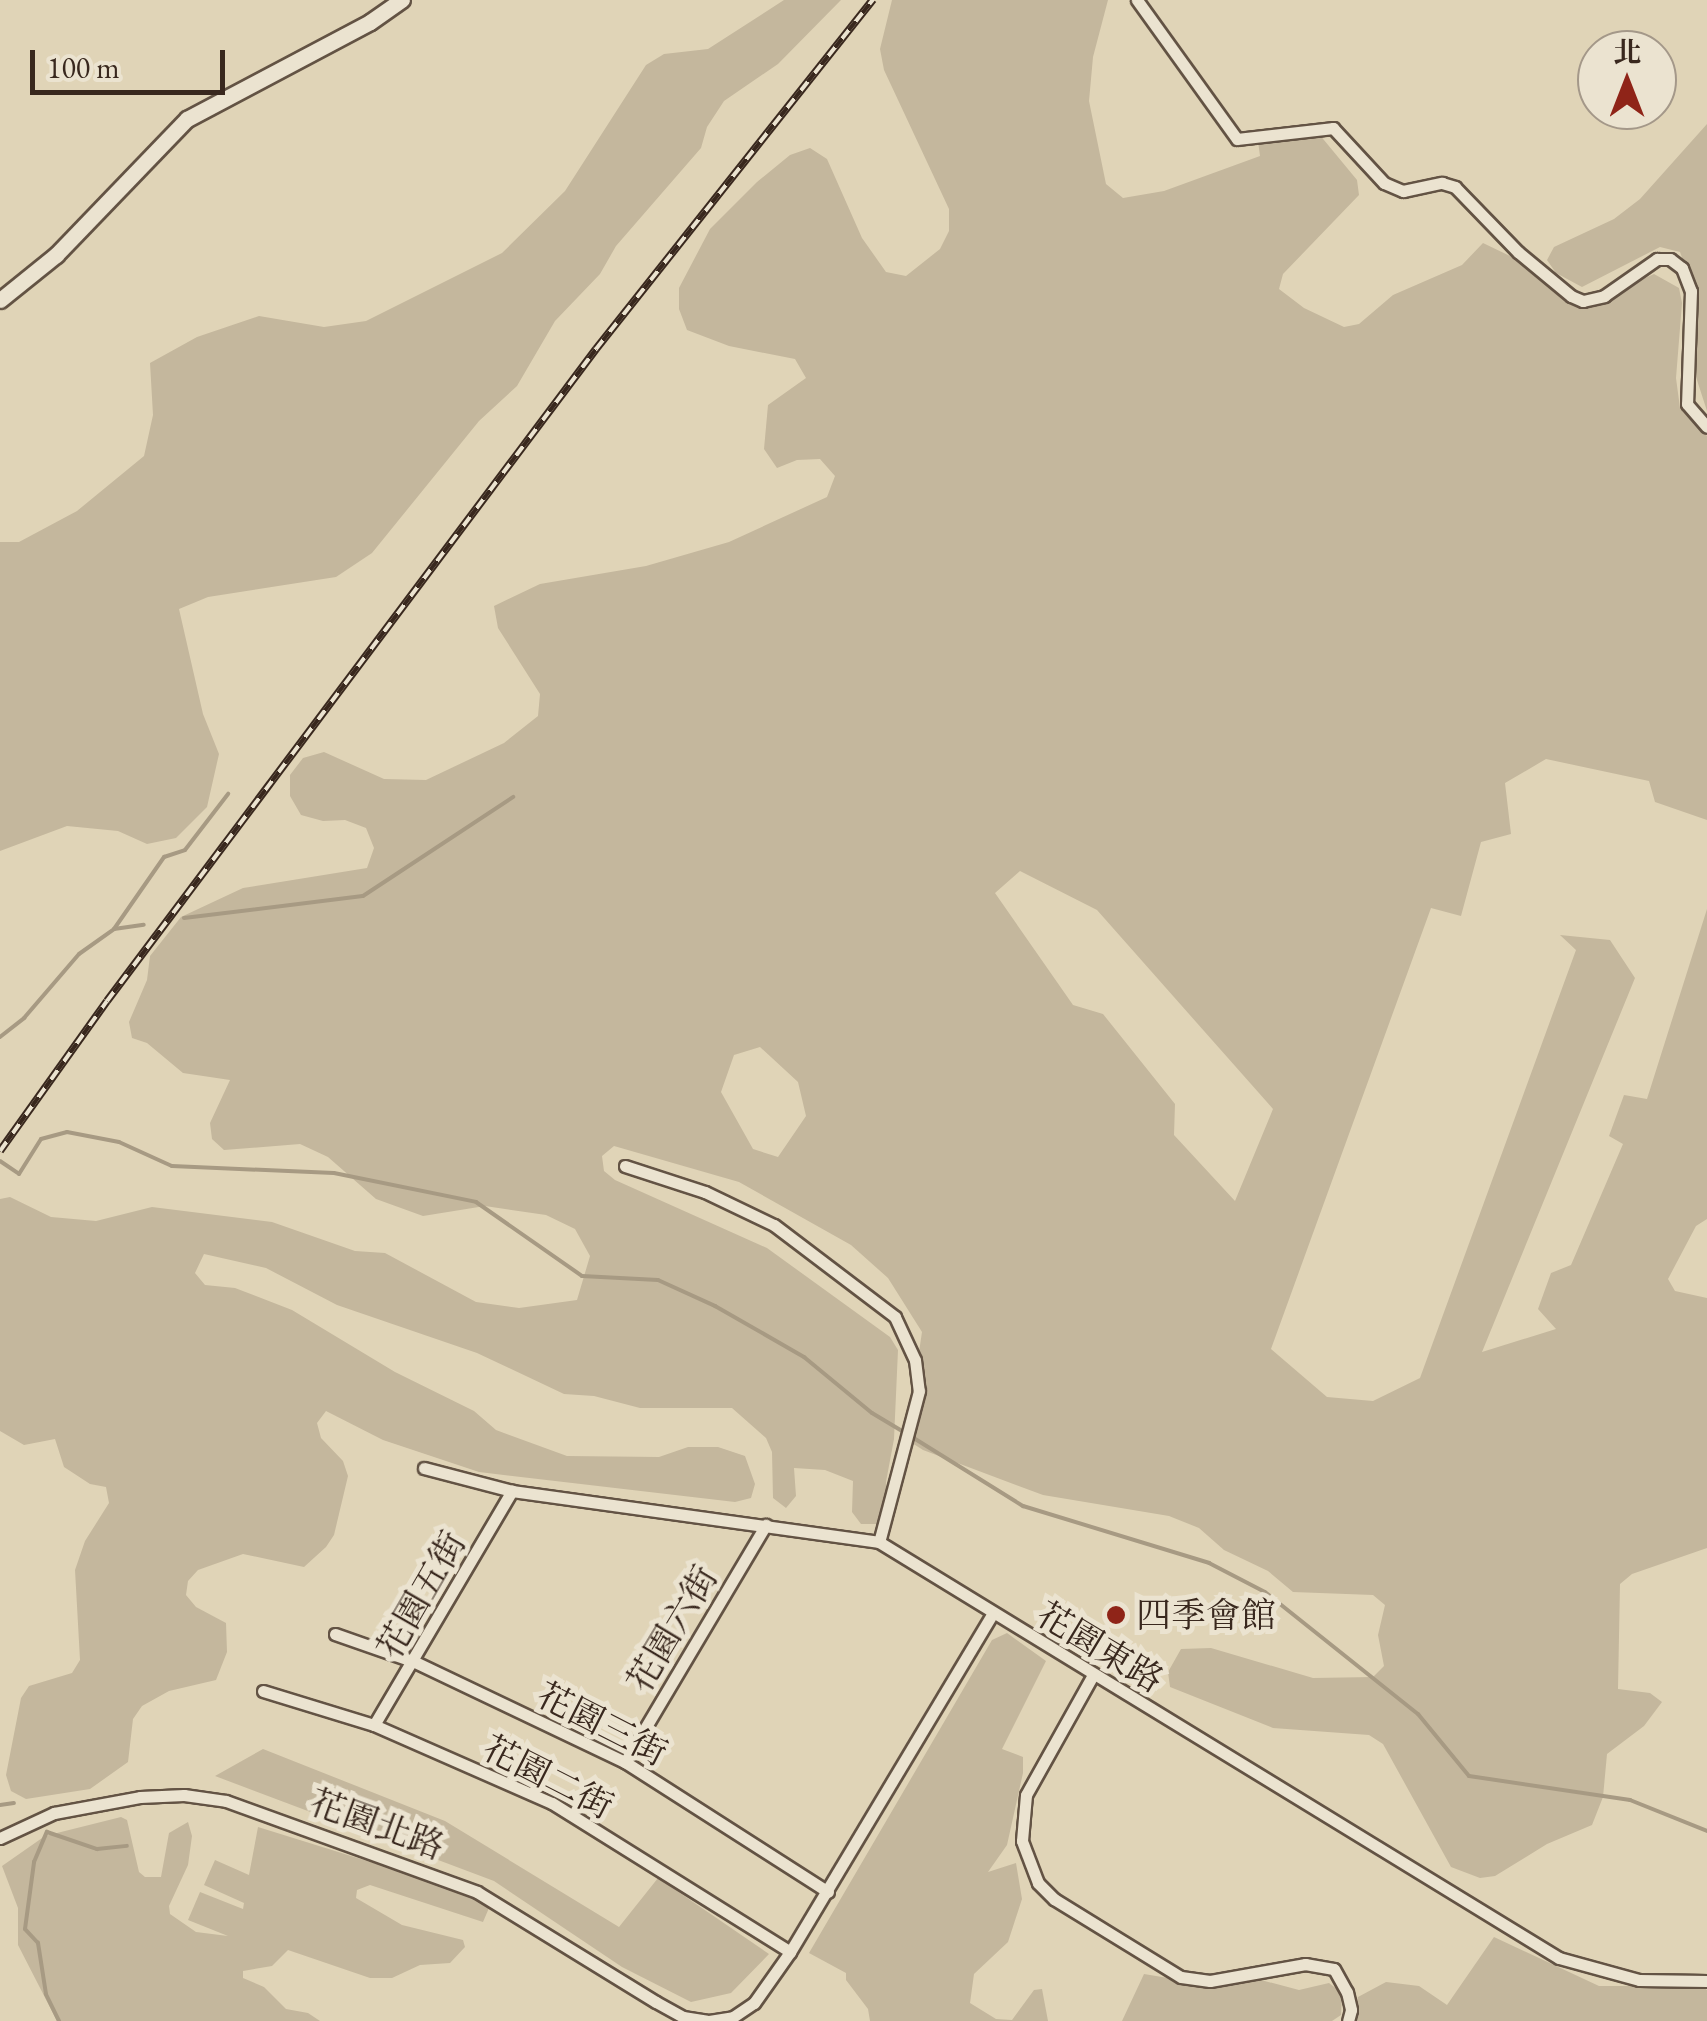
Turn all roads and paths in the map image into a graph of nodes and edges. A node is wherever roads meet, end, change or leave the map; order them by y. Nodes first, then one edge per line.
1 (402, 0) edge
2 (1137, 0) edge
3 (0, 300) edge
4 (1707, 428) edge
5 (625, 1166) dead end
6 (424, 1468) dead end
7 (512, 1491) junction
8 (766, 1525) junction
9 (878, 1542) junction
10 (992, 1614) junction
11 (335, 1634) dead end
12 (414, 1662) junction
13 (1093, 1675) junction
14 (263, 1691) dead end
15 (374, 1724) junction
16 (625, 1762) junction
17 (0, 1838) edge
18 (828, 1892) junction
19 (790, 1952) junction
20 (1707, 1981) edge
21 (708, 2021) edge
22 (1348, 2021) edge

1 - 3 street
2 - 4 street
5 - 9 street
6 - 7 street, 花園東路
7 - 8 street, 花園東路
7 - 12 street, 花園五街
8 - 9 street, 花園東路
8 - 16 street, 花園六街
9 - 10 street, 花園東路
10 - 13 street, 花園東路
10 - 18 street, 花園北路
11 - 12 street, 花園三街
12 - 15 street, 花園五街
12 - 16 street, 花園三街
13 - 20 street, 花園東路
13 - 22 street
14 - 15 street, 花園二街
15 - 19 street, 花園二街
16 - 18 street, 花園三街
17 - 21 street, 花園北路
18 - 19 street, 花園北路
19 - 21 street, 花園北路

